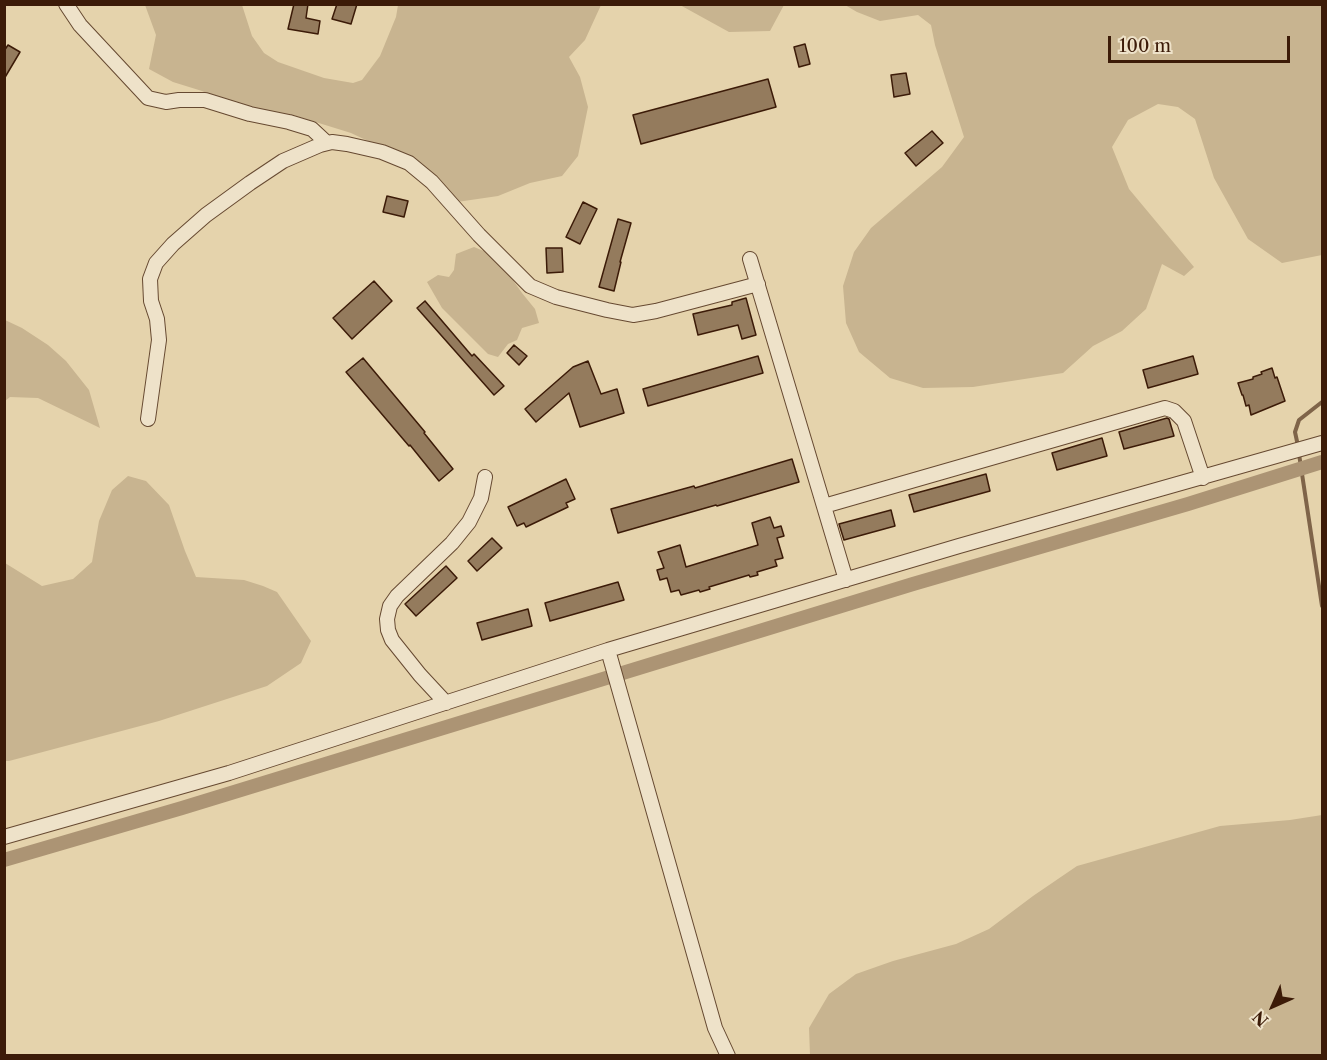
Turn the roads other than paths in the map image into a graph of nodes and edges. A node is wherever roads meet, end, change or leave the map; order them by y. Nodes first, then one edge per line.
1 (66, 4) edge
2 (327, 143) junction
3 (750, 259) dead end
4 (758, 284) junction
5 (148, 419) dead end
6 (1323, 443) edge
7 (485, 477) dead end
8 (1203, 478) junction
9 (824, 506) junction
10 (846, 580) junction
11 (609, 654) junction
12 (446, 703) junction
13 (4, 837) edge
14 (728, 1056) edge

1 - 2 street
2 - 4 street
2 - 5 street
3 - 4 street
4 - 9 street
6 - 8 street
7 - 12 street
8 - 9 street
8 - 10 street
9 - 10 street
10 - 11 street
11 - 12 street
11 - 14 street
12 - 13 street

